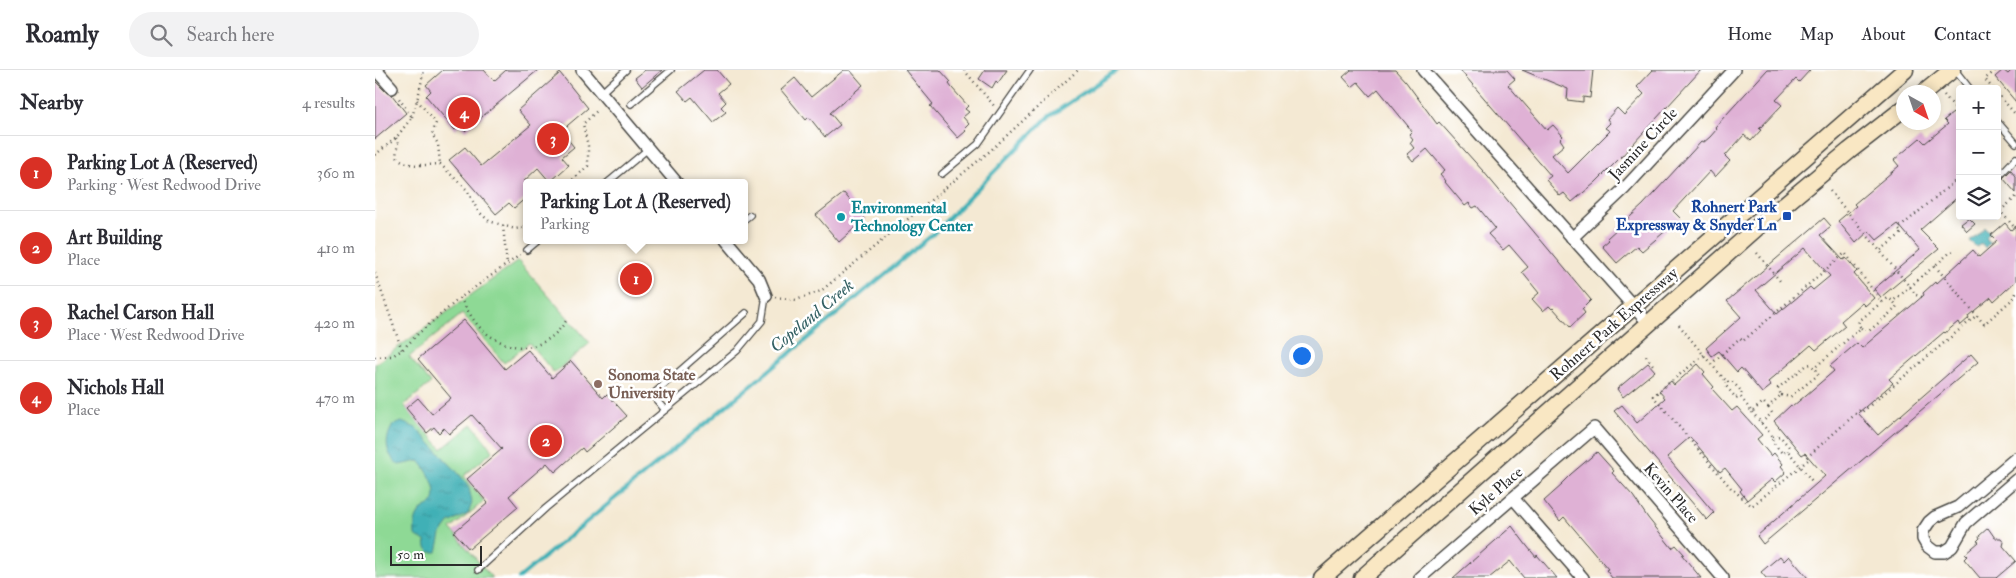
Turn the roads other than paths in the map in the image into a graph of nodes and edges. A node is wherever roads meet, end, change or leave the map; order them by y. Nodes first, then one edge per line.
1 (376, 70) edge
2 (582, 70) edge
3 (626, 70) edge
4 (671, 70) edge
5 (1030, 70) edge
6 (1423, 70) edge
7 (1734, 70) edge
8 (1905, 70) edge
9 (1953, 70) edge
10 (1934, 85) edge
11 (1966, 85) edge
12 (392, 88) road end
13 (601, 92) junction
14 (631, 104) dead end
15 (1896, 114) edge
16 (2001, 126) edge
17 (2016, 143) edge
18 (648, 149) junction
19 (2016, 158) edge
20 (942, 174) dead end
21 (2000, 175) edge
22 (612, 179) edge
23 (674, 179) edge
24 (1572, 238) junction
25 (534, 244) edge
26 (729, 244) edge
27 (527, 250) road end
28 (766, 296) joint
29 (1638, 311) junction
30 (746, 313) dead end
31 (665, 410) junction
32 (1594, 428) joint
33 (2016, 458) edge
34 (2016, 480) edge
35 (1513, 498) junction
36 (478, 570) dead end
37 (1323, 578) edge
38 (1362, 578) edge
39 (1420, 578) edge
40 (1583, 578) edge
41 (1723, 578) edge

1 - 12 street
2 - 13 street
3 - 13 lane
4 - 14 lane
5 - 20 lane
6 - 24 street
7 - 24 street, Jasmine Circle
8 - 29 main road, Rohnert Park Expressway
9 - 10 main road
9 - 11 lane
13 - 18 street
15 - 38 main road, Rohnert Park Expressway
16 - 17 lane
18 - 22 lane
18 - 23 street
19 - 21 lane
24 - 29 street
25 - 27 lane
26 - 28 street
28 - 31 lane
29 - 37 main road, Rohnert Park Expressway
30 - 31 lane
31 - 36 lane
32 - 35 street, Kyle Place
32 - 41 street, Kevin Place
33 - 34 street
35 - 39 street, Kyle Place
35 - 40 street

